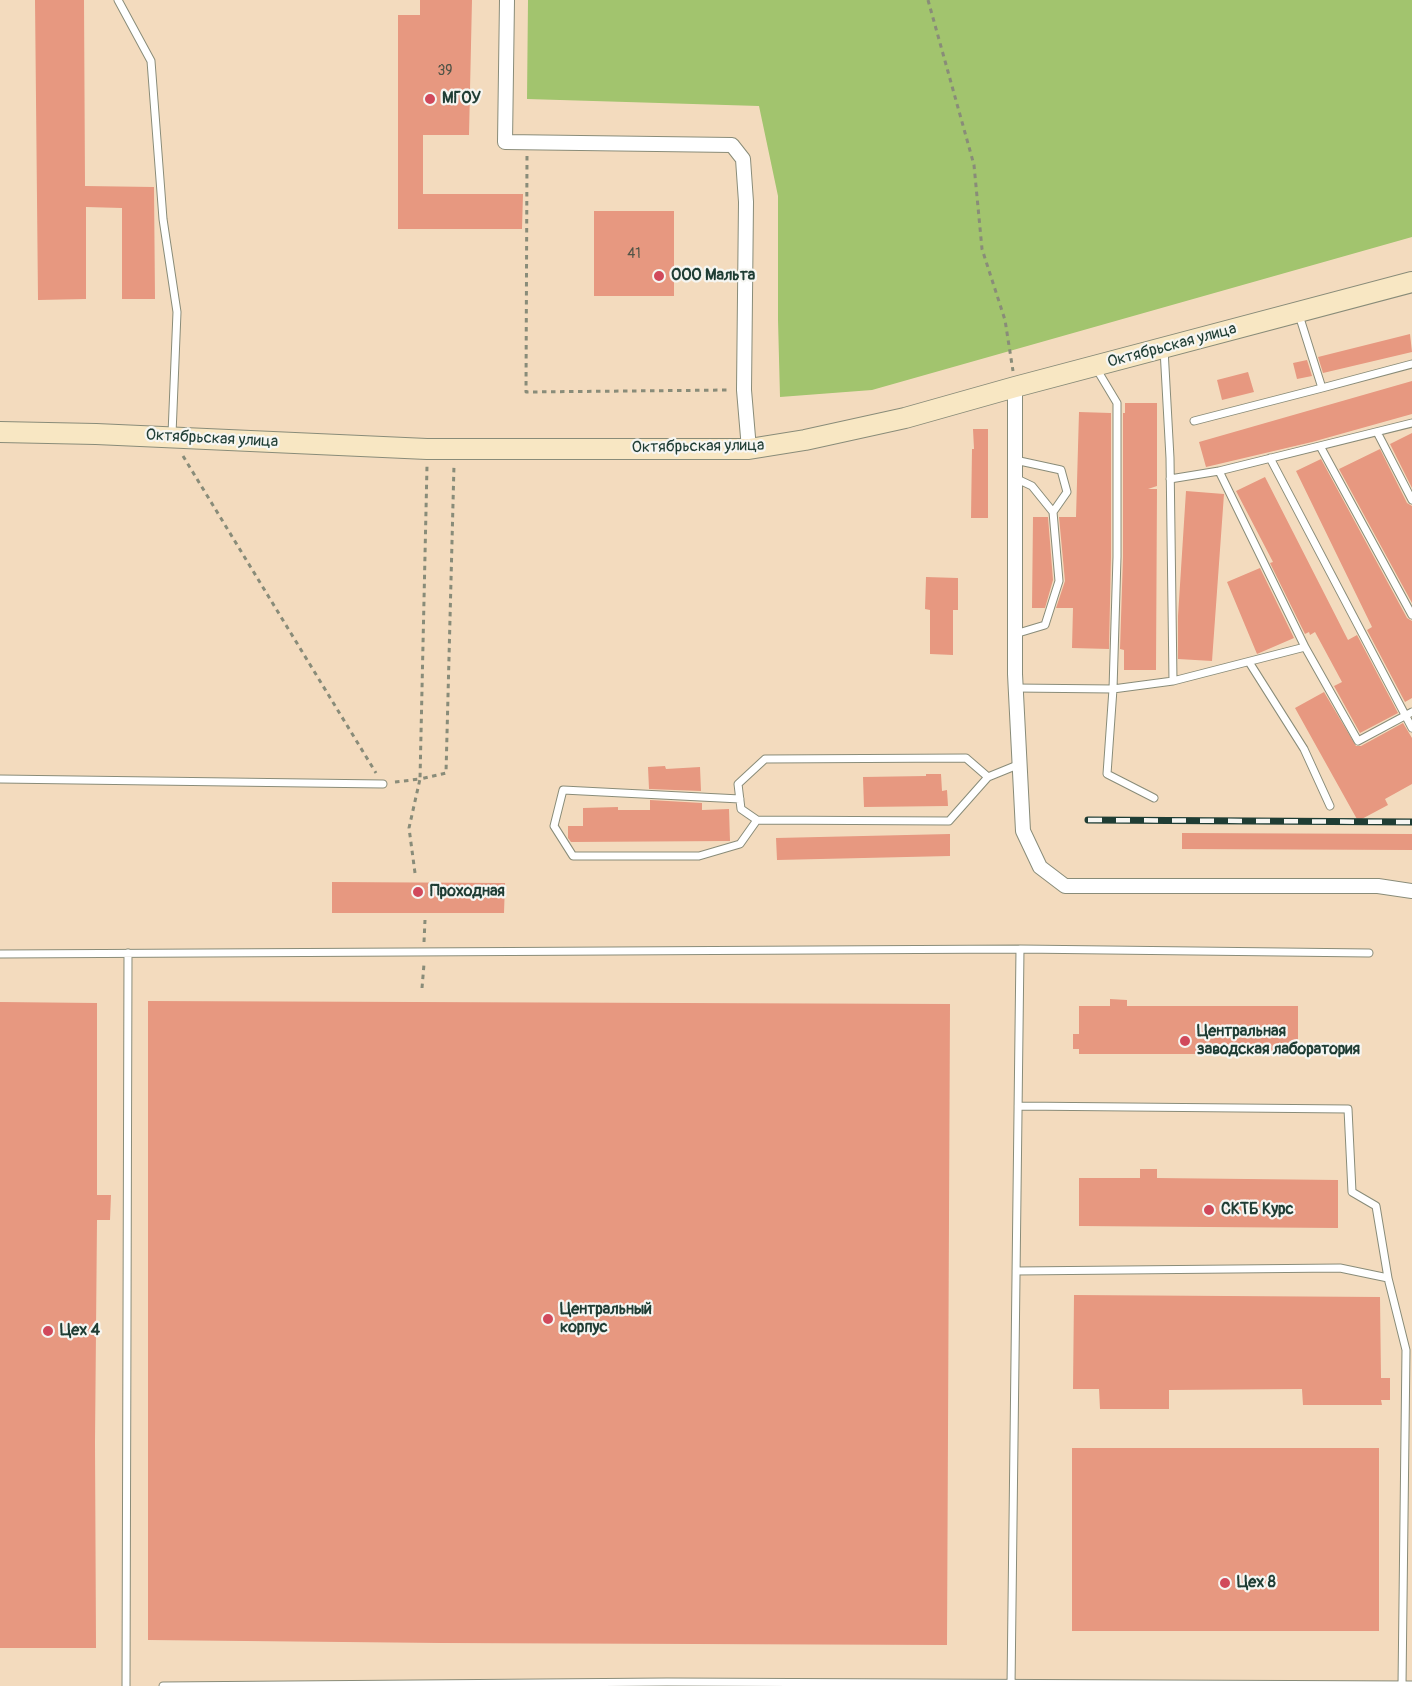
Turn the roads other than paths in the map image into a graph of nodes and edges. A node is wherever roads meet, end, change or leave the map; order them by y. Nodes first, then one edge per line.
1 (118, 0) edge
2 (507, 0) edge
3 (1412, 282) edge
4 (1298, 312) junction
5 (1164, 348) junction
6 (1412, 364) edge
7 (1094, 366) junction
8 (1016, 387) junction
9 (1322, 388) junction
10 (1194, 421) dead end
11 (1412, 423) edge
12 (0, 432) edge
13 (1377, 432) junction
14 (172, 438) junction
15 (1320, 446) junction
16 (749, 449) junction
17 (1270, 458) junction
18 (1015, 460) junction
19 (1219, 471) junction
20 (1015, 478) junction
21 (1170, 479) junction
22 (1412, 500) edge
23 (1053, 512) junction
24 (1412, 615) edge
25 (1015, 633) junction
26 (1305, 647) junction
27 (1249, 662) junction
28 (1173, 681) junction
29 (1015, 688) junction
30 (1113, 689) junction
31 (1409, 714) edge
32 (1412, 728) edge
33 (1020, 764) junction
34 (987, 777) junction
35 (0, 780) edge
36 (383, 784) road end
37 (1154, 798) dead end
38 (740, 799) junction
39 (1330, 806) dead end
40 (757, 820) junction
41 (1412, 891) edge
42 (1020, 949) junction
43 (128, 953) junction
44 (1369, 953) dead end
45 (0, 954) edge
46 (1018, 1106) junction
47 (1016, 1271) junction
48 (1388, 1278) junction
49 (1011, 1685) edge
50 (1402, 1685) edge
51 (1412, 1685) edge
52 (126, 1686) edge
53 (163, 1686) edge

1 - 14 lane
2 - 16 street
3 - 4 main road, Октябрьская улица
4 - 5 main road, Октябрьская улица
4 - 9 lane
5 - 7 main road, Октябрьская улица
5 - 21 lane
6 - 9 lane
7 - 8 main road, Октябрьская улица
7 - 30 lane
8 - 16 main road, Октябрьская улица
8 - 18 street
9 - 10 lane
11 - 13 lane
12 - 14 main road, Октябрьская улица
13 - 15 lane
13 - 22 lane
14 - 16 main road, Октябрьская улица
15 - 17 lane
15 - 24 lane
17 - 19 lane
17 - 31 lane
18 - 20 street
18 - 23 lane
19 - 21 lane
19 - 26 lane
20 - 23 lane
20 - 25 street
21 - 28 lane
23 - 25 lane
25 - 29 street
26 - 27 lane
26 - 31 lane
27 - 28 lane
27 - 39 lane
28 - 30 lane
29 - 30 lane
29 - 33 street
30 - 37 lane
31 - 32 lane
33 - 34 lane
33 - 41 street
34 - 38 lane
34 - 40 lane
35 - 36 lane
38 - 40 lane
38 - 40 lane
42 - 43 lane
42 - 44 lane
42 - 46 lane
43 - 45 lane
43 - 52 lane
46 - 47 lane
46 - 48 lane
47 - 48 lane
47 - 49 lane
48 - 50 lane
49 - 50 lane
49 - 53 lane
50 - 51 lane

